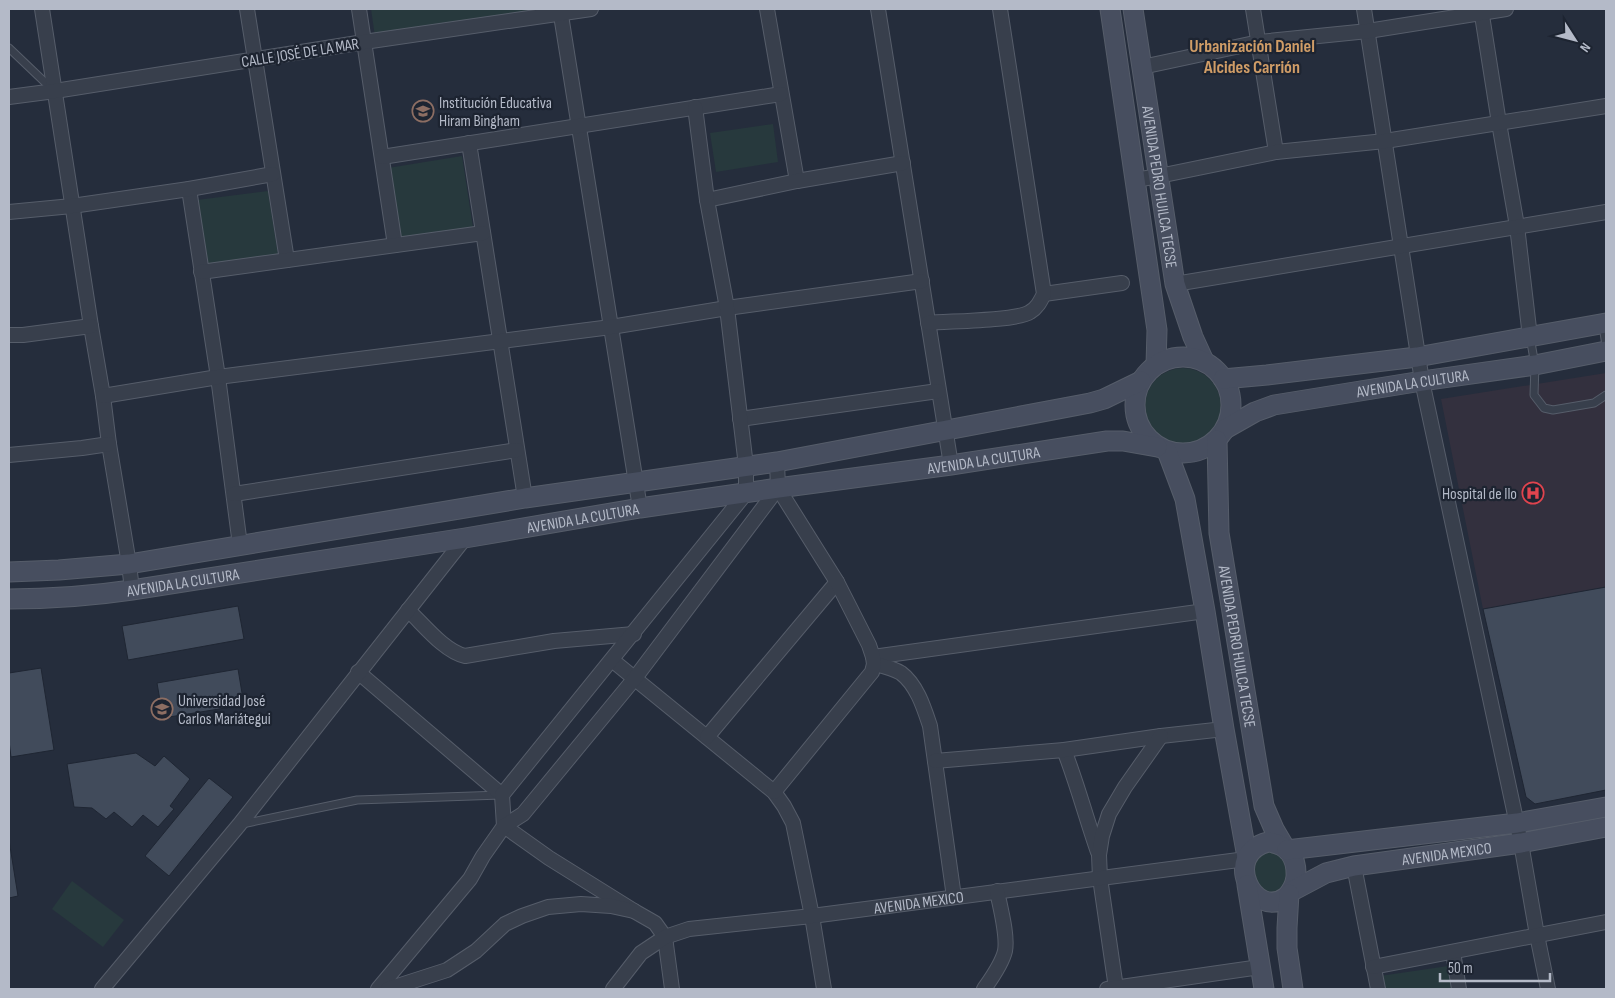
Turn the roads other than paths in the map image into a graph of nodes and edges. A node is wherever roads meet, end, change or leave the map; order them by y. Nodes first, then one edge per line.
1 (42, 9) edge
2 (247, 9) edge
3 (359, 9) edge
4 (591, 9) edge
5 (767, 9) edge
6 (878, 9) edge
7 (1000, 9) edge
8 (1110, 9) edge
9 (1133, 9) edge
10 (1254, 9) edge
11 (1364, 9) edge
12 (1506, 9) edge
13 (560, 11) edge
14 (1482, 11) edge
15 (1368, 31) junction
16 (364, 42) junction
17 (1259, 42) junction
18 (9, 48) edge
19 (255, 59) junction
20 (1142, 67) junction
21 (54, 92) junction
22 (781, 94) junction
23 (9, 97) edge
24 (1606, 106) edge
25 (695, 108) junction
26 (1498, 123) junction
27 (580, 126) junction
28 (1385, 141) junction
29 (469, 143) junction
30 (1276, 152) junction
31 (382, 157) junction
32 (903, 163) junction
33 (273, 174) junction
34 (1159, 176) junction
35 (1135, 180) junction
36 (797, 181) junction
37 (189, 189) junction
38 (707, 200) junction
39 (72, 206) junction
40 (9, 212) edge
41 (1606, 212) edge
42 (1517, 226) junction
43 (483, 233) junction
44 (395, 245) junction
45 (1402, 247) junction
46 (287, 260) junction
47 (201, 272) junction
48 (922, 281) junction
49 (1122, 283) dead end
50 (1175, 284) junction
51 (1044, 294) junction
52 (727, 308) junction
53 (928, 323) junction
54 (1605, 323) edge
55 (91, 326) junction
56 (611, 327) junction
57 (9, 335) edge
58 (1530, 337) junction
59 (499, 342) junction
60 (1606, 346) edge
61 (1606, 351) edge
62 (1417, 357) junction
63 (1204, 361) junction
64 (1156, 365) junction
65 (1535, 365) junction
66 (218, 377) junction
67 (1223, 379) junction
68 (1141, 381) junction
69 (1422, 381) junction
70 (938, 391) junction
71 (1606, 395) edge
72 (104, 396) junction
73 (740, 419) junction
74 (944, 431) junction
75 (1221, 434) junction
76 (109, 444) junction
77 (1162, 449) junction
78 (517, 450) junction
79 (9, 454) edge
80 (777, 462) junction
81 (951, 465) junction
82 (746, 466) junction
83 (636, 482) junction
84 (778, 488) junction
85 (746, 493) junction
86 (234, 494) junction
87 (524, 498) junction
88 (640, 508) junction
89 (465, 538) junction
90 (240, 545) junction
91 (129, 564) junction
92 (9, 572) edge
93 (837, 582) junction
94 (132, 590) junction
95 (9, 599) edge
96 (408, 610) junction
97 (1205, 612) junction
98 (634, 634) junction
99 (612, 660) junction
100 (874, 660) junction
101 (358, 672) junction
102 (635, 678) junction
103 (1224, 729) junction
104 (1161, 736) junction
105 (707, 737) junction
106 (1064, 750) junction
107 (934, 761) junction
108 (774, 792) junction
109 (502, 796) junction
110 (1606, 807) edge
111 (1517, 824) junction
112 (238, 825) junction
113 (504, 826) junction
114 (1606, 827) edge
115 (1521, 843) junction
116 (1285, 848) junction
117 (1099, 855) junction
118 (1247, 858) junction
119 (1354, 866) junction
120 (1100, 878) junction
121 (1247, 884) junction
122 (996, 892) junction
123 (1291, 892) junction
124 (954, 897) junction
125 (634, 911) junction
126 (812, 916) junction
127 (1606, 922) edge
128 (1536, 935) junction
129 (665, 937) junction
130 (1453, 952) junction
131 (1260, 967) junction
132 (1373, 967) junction
133 (1150, 986) edge
134 (1112, 988) edge
135 (102, 989) edge
136 (378, 989) edge
137 (388, 989) edge
138 (613, 989) edge
139 (672, 989) edge
140 (824, 989) edge
141 (984, 989) edge
142 (1264, 989) edge
143 (1293, 989) edge
144 (1378, 989) edge
145 (1459, 989) edge
146 (1548, 989) edge

1 - 21 street
2 - 19 street
3 - 16 street
4 - 13 street, CALLE JOSÉ DE LA MAR
5 - 22 street
6 - 32 street
7 - 51 street
8 - 35 street, AVENIDA PEDRO HUILCA TECSE
9 - 20 street, AVENIDA PEDRO HUILCA TECSE
10 - 17 street
11 - 15 street
12 - 14 street
13 - 16 street, CALLE JOSÉ DE LA MAR
13 - 27 street
14 - 15 street
14 - 26 street
15 - 17 street
15 - 28 street
16 - 19 street, CALLE JOSÉ DE LA MAR
16 - 31 street
17 - 20 street
17 - 30 street
18 - 21 lane
19 - 21 street, CALLE JOSÉ DE LA MAR
19 - 33 street
20 - 34 street, AVENIDA PEDRO HUILCA TECSE
21 - 23 street, CALLE JOSÉ DE LA MAR
21 - 39 street
22 - 25 street
22 - 36 street
24 - 26 street
25 - 27 street
25 - 38 street
26 - 28 street
26 - 42 street
27 - 29 street
27 - 56 street
28 - 30 street
28 - 45 street
29 - 31 street
29 - 43 street
30 - 34 street
31 - 44 street
32 - 36 street
32 - 48 street
33 - 37 street
33 - 46 street
34 - 35 street
34 - 50 street, AVENIDA PEDRO HUILCA TECSE
35 - 64 street, AVENIDA PEDRO HUILCA TECSE
36 - 38 street
37 - 39 street
37 - 47 street
38 - 52 street
39 - 40 street
39 - 55 street
41 - 42 street
42 - 45 street
42 - 58 street
43 - 44 street
43 - 59 street
44 - 46 street
45 - 50 street
45 - 62 street
46 - 47 street
47 - 66 street
48 - 52 street
48 - 53 street
49 - 51 street
50 - 63 street, AVENIDA PEDRO HUILCA TECSE
51 - 53 street
52 - 56 street
52 - 73 street
53 - 70 street
54 - 58 street, AVENIDA LA CULTURA
54 - 60 lane
55 - 57 street
55 - 72 street
56 - 59 street
56 - 83 street
58 - 62 street, AVENIDA LA CULTURA
58 - 65 lane
59 - 66 street
59 - 78 street
61 - 65 street, AVENIDA LA CULTURA
62 - 67 street, AVENIDA LA CULTURA
62 - 69 street
63 - 64 street
63 - 67 street
64 - 68 street
65 - 69 street, AVENIDA LA CULTURA
65 - 71 lane
66 - 72 street
66 - 86 street
67 - 75 street
68 - 74 street, AVENIDA LA CULTURA
68 - 77 street
69 - 75 street, AVENIDA LA CULTURA
69 - 111 street
70 - 73 street
70 - 74 street
72 - 76 street
73 - 82 street
74 - 80 street, AVENIDA LA CULTURA
74 - 81 street
75 - 77 street
75 - 116 street, AVENIDA PEDRO HUILCA TECSE
76 - 79 street
76 - 91 street
77 - 81 street, AVENIDA LA CULTURA
77 - 97 street, AVENIDA PEDRO HUILCA TECSE
78 - 86 street
78 - 87 street
80 - 82 street, AVENIDA LA CULTURA
80 - 84 street
81 - 84 street, AVENIDA LA CULTURA
82 - 83 street, AVENIDA LA CULTURA
82 - 85 street
83 - 87 street, AVENIDA LA CULTURA
83 - 88 street
84 - 85 street, AVENIDA LA CULTURA
84 - 93 street
84 - 102 street
85 - 88 street, AVENIDA LA CULTURA
85 - 98 street
86 - 90 street
87 - 90 street, AVENIDA LA CULTURA
88 - 89 street, AVENIDA LA CULTURA
89 - 94 street, AVENIDA LA CULTURA
89 - 96 street
90 - 91 street, AVENIDA LA CULTURA
91 - 92 street, AVENIDA LA CULTURA
91 - 94 street
93 - 100 street
93 - 105 street
94 - 95 street, AVENIDA LA CULTURA
96 - 98 street
96 - 101 street
97 - 100 street
97 - 103 street, AVENIDA PEDRO HUILCA TECSE
98 - 99 street
99 - 102 street
99 - 109 street
100 - 107 street
100 - 108 street
101 - 109 street
101 - 112 street
102 - 105 street
102 - 113 street
103 - 104 street
103 - 118 street, AVENIDA PEDRO HUILCA TECSE
104 - 106 street
104 - 117 street
105 - 108 street
106 - 107 street
106 - 117 street
107 - 124 street
108 - 126 street
109 - 112 lane
109 - 113 street
110 - 111 street
111 - 115 street
111 - 116 street
112 - 135 street
113 - 125 street
113 - 136 street
114 - 115 street, AVENIDA MEXICO
115 - 119 street, AVENIDA MEXICO
115 - 128 street
116 - 118 street
116 - 123 street
117 - 120 street
118 - 120 street, AVENIDA MEXICO
118 - 121 street
119 - 123 street, AVENIDA MEXICO
119 - 132 street
120 - 122 street, AVENIDA MEXICO
120 - 134 street
121 - 123 street
121 - 131 street
122 - 124 street, AVENIDA MEXICO
122 - 141 street
123 - 143 street
124 - 126 street, AVENIDA MEXICO
125 - 129 street
125 - 137 street
126 - 129 street, AVENIDA MEXICO
126 - 140 street
127 - 128 street
128 - 130 street
128 - 146 street
129 - 138 street, AVENIDA MEXICO
129 - 139 street
130 - 132 street
130 - 145 street
131 - 133 street
131 - 142 street
132 - 144 street
133 - 134 street

